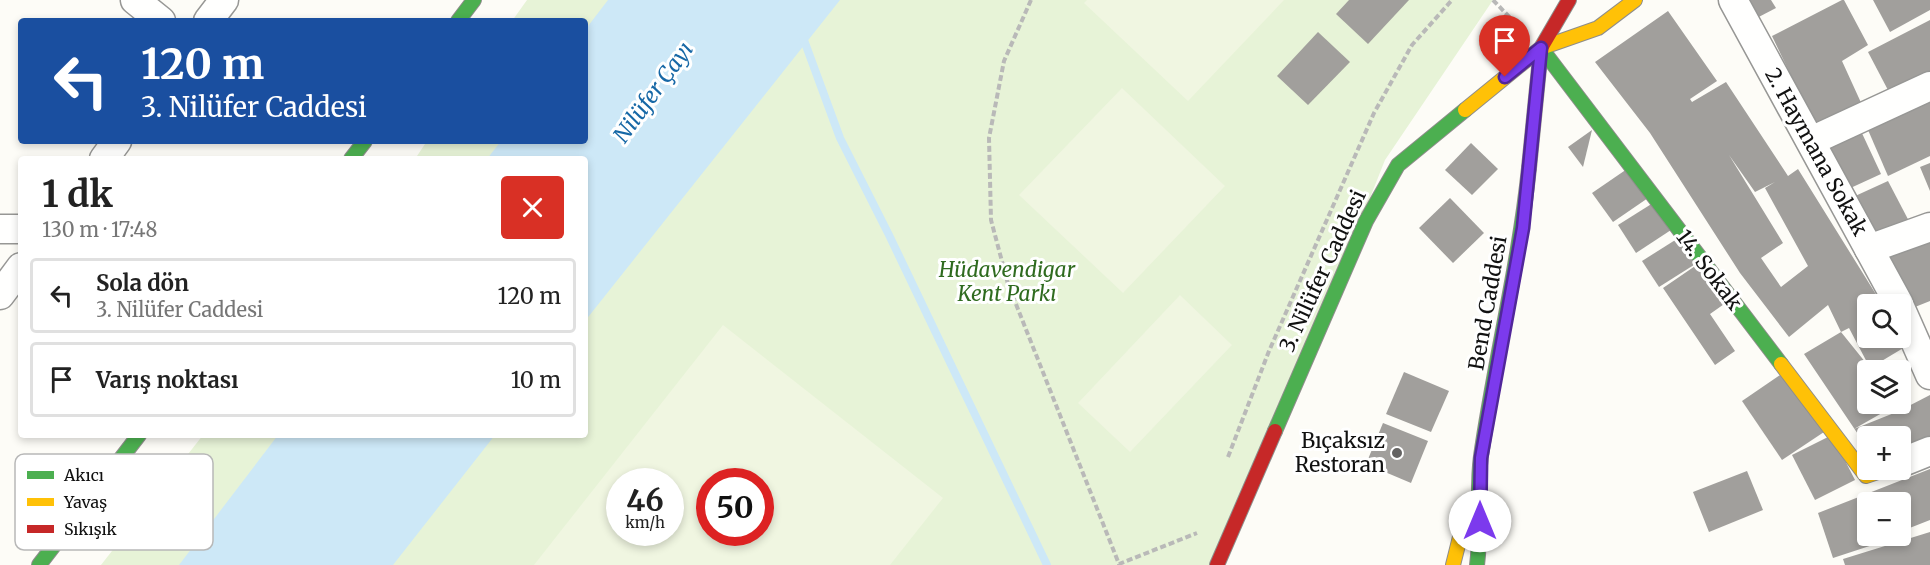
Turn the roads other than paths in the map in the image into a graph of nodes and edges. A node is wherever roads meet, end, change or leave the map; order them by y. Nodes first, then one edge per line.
1 (135, 0) edge
2 (224, 0) edge
3 (474, 0) edge
4 (1569, 0) edge
5 (1635, 0) edge
6 (1733, 0) edge
7 (156, 18) edge
8 (210, 18) edge
9 (460, 18) edge
10 (1541, 48) junction
11 (1930, 86) edge
12 (1810, 141) junction
13 (363, 144) edge
14 (353, 156) edge
15 (1930, 226) edge
16 (0, 229) edge
17 (18, 229) edge
18 (1869, 249) junction
19 (18, 271) edge
20 (1898, 294) edge
21 (0, 295) edge
22 (1911, 317) edge
23 (1930, 375) edge
24 (137, 438) edge
25 (1930, 451) edge
26 (124, 454) edge
27 (1481, 458) junction
28 (1911, 459) edge
29 (1857, 464) edge
30 (51, 550) edge
31 (39, 565) edge
32 (1217, 565) edge
33 (1452, 565) edge
34 (1477, 565) edge

1 - 7 street
2 - 8 street
3 - 9 street
4 - 10 street, Bend Caddesi
5 - 10 street
6 - 12 street, 2. Haymana Sokak
10 - 27 street, Bend Caddesi
10 - 29 street, 14. Sokak
10 - 32 street, 3. Nilüfer Caddesi
11 - 12 street
12 - 18 street, 2. Haymana Sokak
13 - 14 street
15 - 18 street
16 - 17 street
18 - 20 street, 2. Haymana Sokak
19 - 21 street
22 - 23 street, 2. Haymana Sokak
24 - 26 street
25 - 28 street
27 - 33 street
27 - 34 street, Bend Caddesi
30 - 31 street

